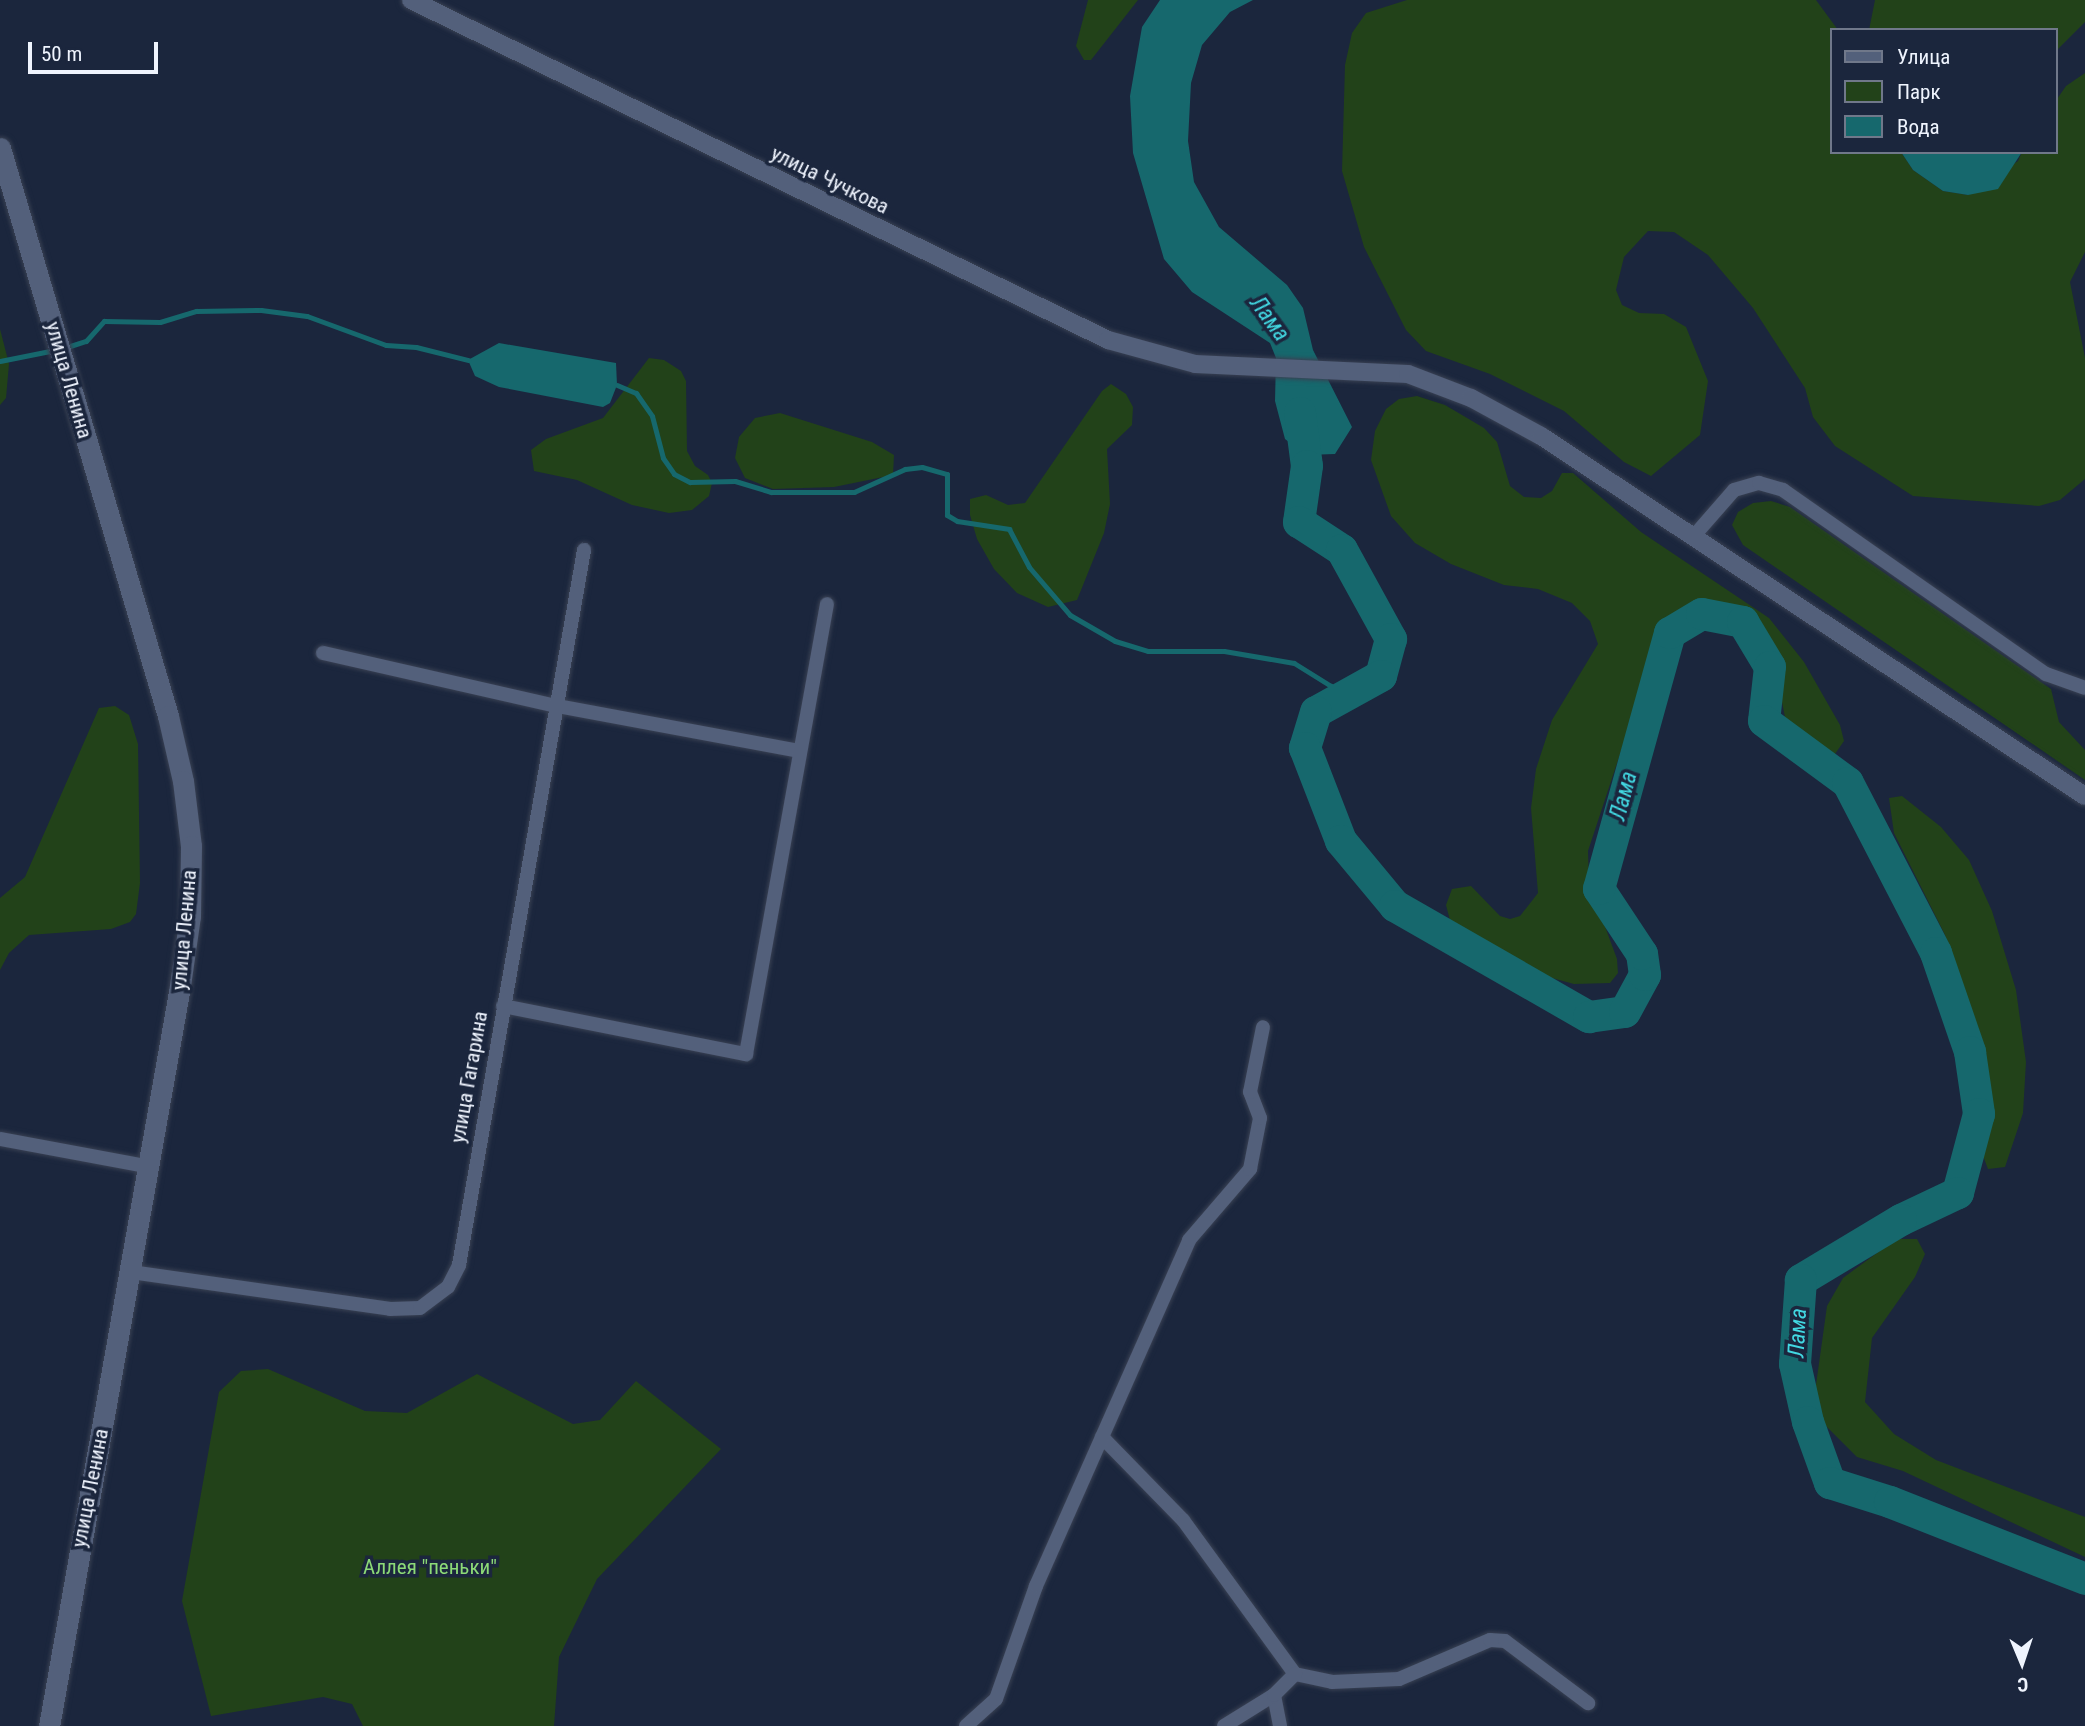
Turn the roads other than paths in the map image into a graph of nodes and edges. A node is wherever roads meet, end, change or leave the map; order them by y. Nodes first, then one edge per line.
1 (411, 0) edge
2 (0, 148) edge
3 (1693, 537) junction
4 (584, 551) dead end
5 (827, 604) dead end
6 (323, 653) dead end
7 (2085, 688) edge
8 (557, 706) junction
9 (800, 751) junction
10 (2085, 796) edge
11 (503, 1006) junction
12 (1263, 1027) dead end
13 (0, 1139) edge
14 (150, 1167) junction
15 (131, 1272) junction
16 (1102, 1437) junction
17 (1295, 1674) junction
18 (1274, 1695) junction
19 (1588, 1703) dead end
20 (49, 1726) edge
21 (965, 1726) edge
22 (1224, 1726) edge
23 (1280, 1726) edge

1 - 3 street, улица Чучкова
2 - 14 main road, улица Ленина
3 - 7 street
3 - 10 street, улица Чучкова
4 - 8 street, улица Гагарина
5 - 9 street
6 - 8 street
8 - 9 street
8 - 11 street, улица Гагарина
9 - 11 street
11 - 15 street, улица Гагарина
12 - 16 street
13 - 14 street
14 - 15 main road, улица Ленина
15 - 20 main road, улица Ленина
16 - 17 street
16 - 21 street
17 - 18 street
17 - 19 street
18 - 22 street
18 - 23 street

